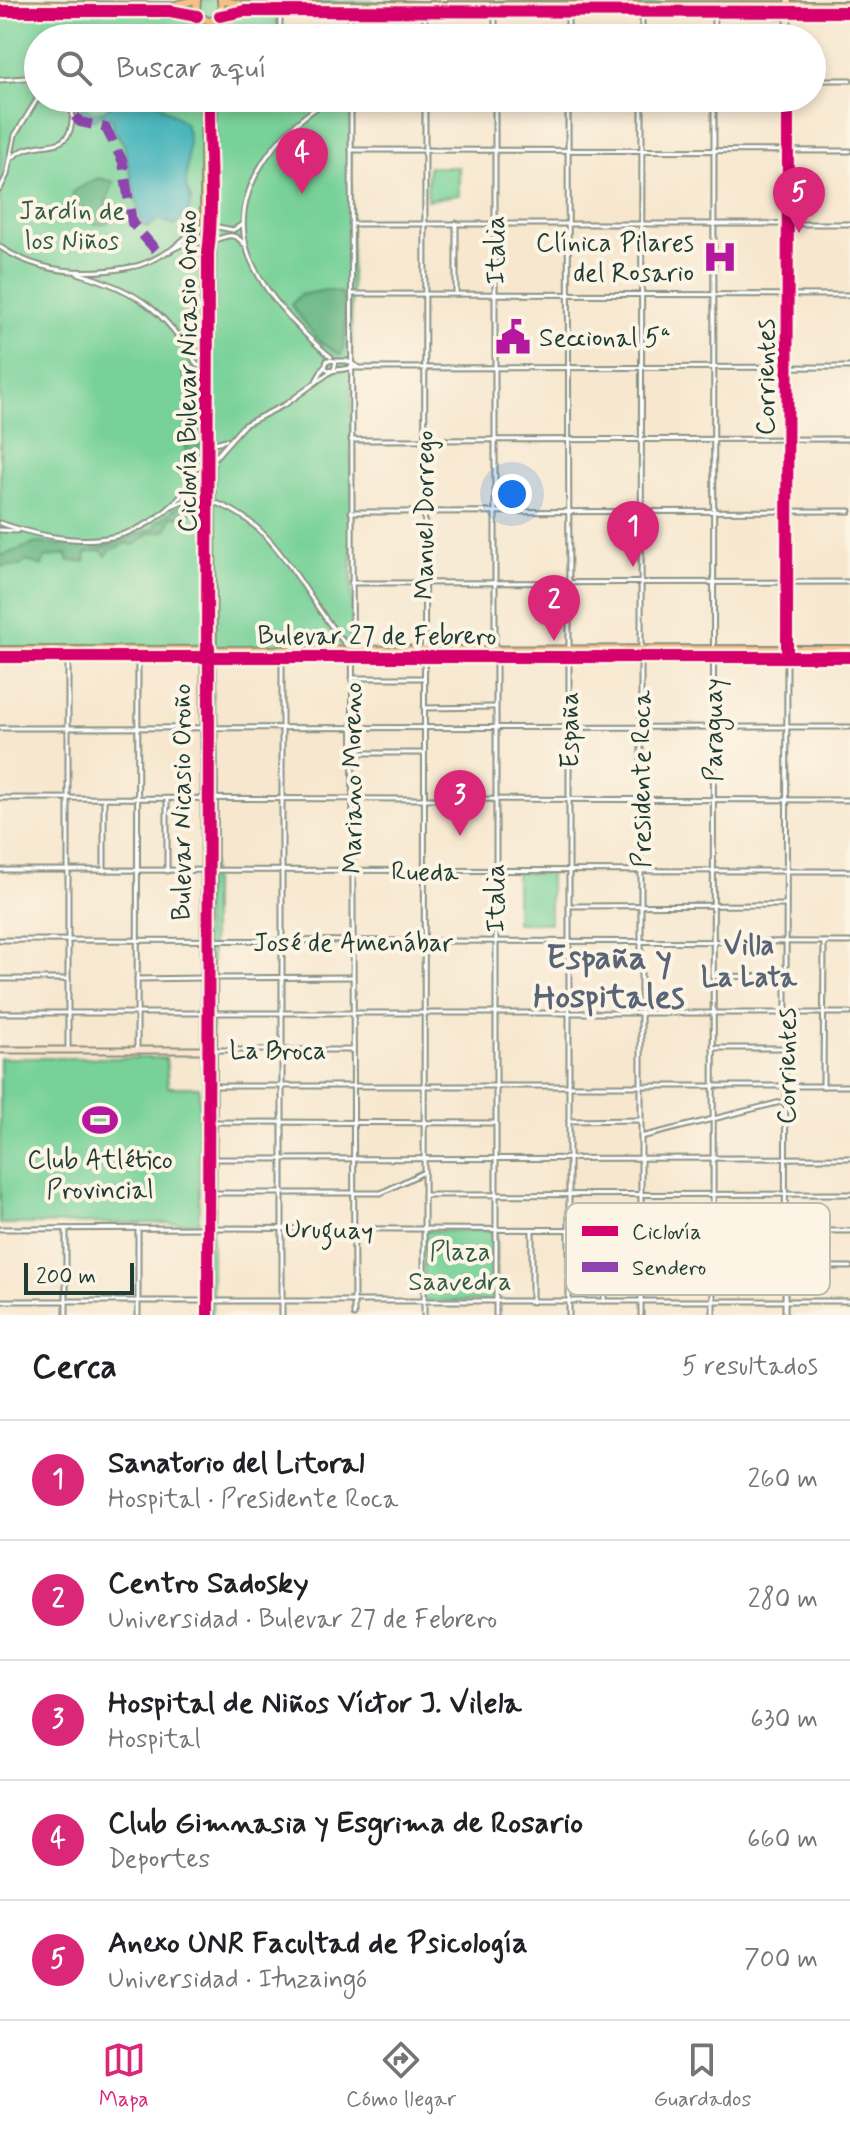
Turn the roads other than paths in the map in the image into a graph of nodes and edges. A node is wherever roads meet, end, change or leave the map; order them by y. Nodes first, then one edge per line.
1 (196, 0) edge
2 (221, 0) edge
3 (0, 4) edge
4 (64, 5) edge
5 (850, 5) edge
6 (135, 6) edge
7 (280, 6) edge
8 (350, 6) edge
9 (425, 6) edge
10 (495, 6) edge
11 (568, 6) edge
12 (642, 6) edge
13 (714, 6) edge
14 (788, 6) edge
15 (0, 11) edge
16 (850, 12) edge
17 (219, 17) junction
18 (199, 18) junction
19 (200, 24) edge
20 (217, 24) edge
21 (0, 80) edge
22 (24, 80) edge
23 (826, 80) edge
24 (850, 80) edge
25 (29, 112) edge
26 (74, 112) edge
27 (204, 112) edge
28 (214, 112) edge
29 (314, 112) edge
30 (351, 112) edge
31 (425, 112) edge
32 (495, 112) edge
33 (568, 112) edge
34 (642, 112) edge
35 (714, 112) edge
36 (788, 112) edge
37 (351, 150) junction
38 (425, 150) junction
39 (494, 151) junction
40 (568, 151) junction
41 (642, 151) junction
42 (714, 151) junction
43 (788, 151) junction
44 (850, 151) edge
45 (10, 160) junction
46 (0, 189) edge
47 (244, 223) junction
48 (456, 223) junction
49 (641, 223) junction
50 (351, 224) junction
51 (425, 224) junction
52 (495, 224) junction
53 (568, 224) junction
54 (713, 224) junction
55 (788, 224) junction
56 (850, 224) edge
57 (203, 226) junction
58 (213, 226) junction
59 (213, 241) junction
60 (203, 242) junction
61 (0, 247) edge
62 (247, 251) junction
63 (167, 254) junction
64 (69, 271) junction
65 (352, 294) junction
66 (425, 294) junction
67 (456, 294) junction
68 (495, 294) junction
69 (568, 294) junction
70 (641, 294) junction
71 (713, 294) junction
72 (787, 294) junction
73 (850, 295) edge
74 (318, 346) junction
75 (334, 360) junction
76 (325, 364) junction
77 (351, 365) junction
78 (203, 367) junction
79 (425, 367) junction
80 (495, 367) junction
81 (569, 367) junction
82 (641, 367) junction
83 (713, 367) junction
84 (787, 367) junction
85 (850, 367) edge
86 (334, 370) junction
87 (314, 384) junction
88 (230, 438) junction
89 (569, 439) junction
90 (641, 439) junction
91 (713, 439) junction
92 (787, 439) junction
93 (850, 439) edge
94 (351, 440) junction
95 (424, 440) junction
96 (495, 440) junction
97 (212, 444) junction
98 (203, 446) junction
99 (213, 461) junction
100 (203, 466) junction
101 (203, 501) junction
102 (213, 501) junction
103 (172, 506) junction
104 (569, 511) junction
105 (641, 511) junction
106 (713, 511) junction
107 (787, 511) junction
108 (850, 511) edge
109 (351, 512) junction
110 (424, 512) junction
111 (495, 512) junction
112 (0, 523) edge
113 (0, 530) edge
114 (20, 531) junction
115 (495, 582) junction
116 (641, 582) junction
117 (713, 582) junction
118 (787, 582) junction
119 (850, 582) edge
120 (351, 583) junction
121 (424, 583) junction
122 (569, 583) junction
123 (138, 649) junction
124 (850, 649) edge
125 (0, 650) edge
126 (203, 650) junction
127 (212, 650) junction
128 (68, 653) junction
129 (496, 653) junction
130 (569, 653) junction
131 (641, 653) junction
132 (714, 653) junction
133 (787, 653) junction
134 (282, 654) junction
135 (352, 654) junction
136 (424, 654) junction
137 (0, 657) edge
138 (850, 657) edge
139 (138, 658) junction
140 (204, 658) junction
141 (212, 658) junction
142 (351, 678) junction
143 (424, 678) junction
144 (495, 707) junction
145 (424, 708) junction
146 (713, 727) junction
147 (786, 727) junction
148 (850, 727) edge
149 (0, 728) edge
150 (68, 728) junction
151 (138, 728) junction
152 (203, 728) junction
153 (213, 728) junction
154 (281, 728) junction
155 (351, 728) junction
156 (424, 728) junction
157 (495, 728) junction
158 (569, 728) junction
159 (641, 728) junction
160 (351, 753) junction
161 (424, 753) junction
162 (0, 798) edge
163 (68, 799) junction
164 (104, 799) junction
165 (137, 799) junction
166 (167, 799) junction
167 (203, 799) junction
168 (214, 799) junction
169 (282, 799) junction
170 (351, 799) junction
171 (424, 799) junction
172 (495, 799) junction
173 (569, 799) junction
174 (641, 800) junction
175 (786, 800) junction
176 (850, 800) edge
177 (713, 801) junction
178 (0, 870) edge
179 (68, 871) junction
180 (104, 871) junction
181 (137, 871) junction
182 (167, 871) junction
183 (203, 871) junction
184 (282, 871) junction
185 (352, 871) junction
186 (424, 871) junction
187 (495, 871) junction
188 (569, 871) junction
189 (641, 871) junction
190 (713, 871) junction
191 (786, 871) junction
192 (850, 871) edge
193 (214, 872) junction
194 (786, 905) junction
195 (569, 906) junction
196 (641, 906) junction
197 (713, 906) junction
198 (0, 940) edge
199 (68, 940) junction
200 (137, 940) junction
201 (203, 941) junction
202 (213, 941) junction
203 (282, 941) junction
204 (352, 942) junction
205 (424, 942) junction
206 (569, 942) junction
207 (641, 942) junction
208 (713, 942) junction
209 (786, 942) junction
210 (824, 942) junction
211 (850, 942) edge
212 (495, 943) junction
213 (713, 976) junction
214 (352, 977) junction
215 (786, 977) junction
216 (203, 978) junction
217 (282, 978) junction
218 (0, 979) edge
219 (68, 979) junction
220 (137, 979) junction
221 (213, 979) junction
222 (0, 1013) edge
223 (713, 1013) junction
224 (786, 1013) junction
225 (824, 1013) junction
226 (850, 1013) edge
227 (68, 1014) junction
228 (137, 1014) junction
229 (203, 1014) junction
230 (213, 1014) junction
231 (282, 1014) junction
232 (352, 1014) junction
233 (424, 1014) junction
234 (496, 1014) junction
235 (569, 1014) junction
236 (641, 1014) junction
237 (713, 1048) junction
238 (786, 1048) junction
239 (0, 1050) edge
240 (68, 1050) junction
241 (137, 1050) junction
242 (203, 1050) junction
243 (212, 1050) junction
244 (282, 1050) junction
245 (353, 1050) junction
246 (204, 1086) junction
247 (213, 1086) junction
248 (282, 1086) junction
249 (353, 1086) junction
250 (424, 1086) junction
251 (496, 1086) junction
252 (569, 1086) junction
253 (641, 1086) junction
254 (713, 1086) junction
255 (786, 1086) junction
256 (823, 1086) junction
257 (850, 1086) edge
258 (786, 1101) junction
259 (641, 1120) junction
260 (713, 1120) junction
261 (569, 1121) junction
262 (213, 1122) junction
263 (282, 1122) junction
264 (353, 1122) junction
265 (424, 1123) junction
266 (496, 1123) junction
267 (641, 1137) junction
268 (496, 1158) junction
269 (569, 1158) junction
270 (641, 1158) junction
271 (713, 1158) junction
272 (785, 1158) junction
273 (850, 1158) edge
274 (204, 1159) junction
275 (213, 1159) junction
276 (282, 1159) junction
277 (353, 1159) junction
278 (424, 1159) junction
279 (424, 1172) junction
280 (213, 1193) junction
281 (282, 1193) junction
282 (353, 1193) junction
283 (569, 1194) junction
284 (641, 1194) junction
285 (713, 1194) junction
286 (785, 1194) junction
287 (850, 1194) edge
288 (424, 1195) junction
289 (496, 1195) junction
290 (569, 1203) edge
291 (641, 1203) edge
292 (713, 1203) edge
293 (785, 1203) edge
294 (138, 1228) junction
295 (204, 1228) junction
296 (213, 1228) junction
297 (0, 1229) edge
298 (66, 1229) junction
299 (282, 1229) junction
300 (354, 1230) junction
301 (496, 1230) junction
302 (532, 1230) junction
303 (566, 1230) edge
304 (424, 1231) junction
305 (830, 1231) edge
306 (850, 1231) edge
307 (830, 1267) edge
308 (850, 1267) edge
309 (569, 1295) edge
310 (604, 1295) edge
311 (641, 1295) edge
312 (713, 1295) edge
313 (785, 1295) edge
314 (0, 1301) edge
315 (66, 1301) junction
316 (138, 1301) junction
317 (208, 1301) junction
318 (282, 1301) junction
319 (354, 1301) junction
320 (423, 1301) junction
321 (604, 1301) junction
322 (713, 1301) junction
323 (785, 1301) junction
324 (850, 1301) edge
325 (496, 1302) junction
326 (532, 1302) junction
327 (569, 1302) junction
328 (641, 1302) junction
329 (66, 1315) edge
330 (138, 1315) edge
331 (205, 1315) edge
332 (212, 1315) edge
333 (282, 1315) edge
334 (354, 1315) edge
335 (424, 1315) edge
336 (496, 1315) edge
337 (569, 1315) edge
338 (641, 1315) edge
339 (713, 1315) edge
340 (785, 1315) edge

1 - 6 main road
1 - 18 main road
2 - 7 main road
2 - 17 main road
3 - 4 main road
4 - 6 main road
4 - 15 main road
5 - 14 main road
6 - 18 main road
7 - 8 main road
7 - 17 main road
8 - 9 main road
9 - 10 main road
10 - 11 main road
11 - 12 main road
12 - 13 main road
13 - 14 main road
14 - 16 main road
17 - 18 main road
17 - 20 main road
18 - 19 main road
21 - 22 street
23 - 24 street
25 - 45 street
26 - 45 street
27 - 57 main road, Bulevar Nicasio Oroño
28 - 58 main road, Bulevar Nicasio Oroño
29 - 47 street
30 - 37 street, Mariano Moreno
31 - 38 street, Manuel Dorrego
32 - 39 street, Italia
33 - 40 street, España
34 - 41 street, Presidente Roca
35 - 42 street, Paraguay
36 - 43 main road, Corrientes
37 - 38 street
37 - 50 street, Mariano Moreno
38 - 39 street
38 - 51 street, Manuel Dorrego
39 - 40 street
39 - 52 street, Italia
40 - 41 street
40 - 53 street, España
41 - 42 street
41 - 49 street, Presidente Roca
42 - 43 street
42 - 54 street, Paraguay
43 - 44 street
43 - 55 main road, Corrientes
45 - 46 street
47 - 58 street
47 - 62 street
48 - 51 street
48 - 52 street
48 - 67 street
49 - 53 street
49 - 54 street
49 - 70 street, Presidente Roca
50 - 51 street
50 - 65 street, Mariano Moreno
51 - 66 street, Manuel Dorrego
52 - 53 street
52 - 68 street, Italia
53 - 69 street, España
54 - 55 street
54 - 71 street, Paraguay
55 - 56 street
55 - 72 main road, Corrientes
57 - 58 street
57 - 60 main road, Bulevar Nicasio Oroño
57 - 63 street
58 - 59 main road, Bulevar Nicasio Oroño
59 - 60 street
59 - 62 street
59 - 97 main road, Bulevar Nicasio Oroño
60 - 63 street
60 - 78 main road, Bulevar Nicasio Oroño
61 - 64 street
62 - 74 street
63 - 64 street
64 - 78 street
65 - 66 street
65 - 77 street, Mariano Moreno
66 - 67 street
66 - 79 street, Manuel Dorrego
67 - 68 street
68 - 69 street
68 - 80 street, Italia
69 - 70 street
69 - 81 street, España
70 - 71 street
70 - 82 street, Presidente Roca
71 - 72 street
71 - 83 street, Paraguay
72 - 73 street
72 - 84 main road, Corrientes
74 - 75 street
74 - 76 street
75 - 76 street
75 - 77 street
75 - 86 street
76 - 86 street
76 - 87 street
77 - 79 street
77 - 86 street
77 - 94 street, Mariano Moreno
78 - 98 main road, Bulevar Nicasio Oroño
79 - 80 street
79 - 95 street, Manuel Dorrego
80 - 81 street
80 - 96 street, Italia
81 - 82 street
81 - 89 street, España
82 - 83 street
82 - 90 street, Presidente Roca
83 - 84 street
83 - 91 street, Paraguay
84 - 85 street
84 - 92 main road, Corrientes
86 - 87 street
87 - 88 street
88 - 97 street
88 - 99 street
89 - 90 street
89 - 96 street
89 - 104 street, España
90 - 91 street
90 - 105 street, Presidente Roca
91 - 92 street
91 - 106 street, Paraguay
92 - 93 street
92 - 107 main road, Corrientes
94 - 95 street
94 - 109 street, Mariano Moreno
95 - 96 street
95 - 110 street, Manuel Dorrego
96 - 111 street, Italia
97 - 98 street
97 - 99 main road, Bulevar Nicasio Oroño
98 - 100 main road, Bulevar Nicasio Oroño
99 - 102 main road, Bulevar Nicasio Oroño
100 - 101 main road, Bulevar Nicasio Oroño
100 - 103 street
101 - 102 street
101 - 103 street
101 - 126 main road, Bulevar Nicasio Oroño
102 - 127 main road, Bulevar Nicasio Oroño
102 - 135 street
103 - 114 street
104 - 105 street
104 - 111 street
104 - 122 street, España
105 - 106 street
105 - 116 street, Presidente Roca
106 - 107 street
106 - 117 street, Paraguay
107 - 108 street
107 - 118 main road, Corrientes
109 - 110 street
109 - 120 street, Mariano Moreno
110 - 111 street
110 - 121 street, Manuel Dorrego
111 - 115 street, Italia
112 - 114 street
113 - 114 street
115 - 121 street
115 - 122 street
115 - 129 street, Italia
116 - 117 street
116 - 122 street
116 - 131 street, Presidente Roca
117 - 118 street
117 - 132 street, Paraguay
118 - 119 street
118 - 133 main road, Corrientes
120 - 121 street
120 - 135 street, Mariano Moreno
121 - 136 street, Manuel Dorrego
122 - 130 street, España
123 - 126 main road, Bulevar 27 de Febrero
123 - 128 main road, Bulevar 27 de Febrero
123 - 139 street
124 - 133 main road, Bulevar 27 de Febrero
125 - 128 main road, Bulevar 27 de Febrero
126 - 127 main road, Bulevar 27 de Febrero
126 - 140 main road, Bulevar Nicasio Oroño
127 - 134 main road, Bulevar 27 de Febrero
127 - 141 main road, Bulevar Nicasio Oroño
128 - 137 main road, Bulevar 27 de Febrero
128 - 139 main road, Bulevar 27 de Febrero
128 - 150 street
129 - 130 main road, Bulevar 27 de Febrero
129 - 136 main road, Bulevar 27 de Febrero
129 - 144 street, Italia
130 - 131 main road, Bulevar 27 de Febrero
130 - 158 street, España
131 - 132 main road, Bulevar 27 de Febrero
131 - 159 street, Presidente Roca
132 - 133 main road, Bulevar 27 de Febrero
132 - 146 street, Paraguay
133 - 138 main road, Bulevar 27 de Febrero
133 - 147 street, Corrientes
134 - 135 main road, Bulevar 27 de Febrero
134 - 141 main road, Bulevar 27 de Febrero
134 - 154 street
135 - 136 main road, Bulevar 27 de Febrero
135 - 142 street, Mariano Moreno
136 - 143 street, Manuel Dorrego
139 - 140 main road, Bulevar 27 de Febrero
139 - 151 street
140 - 141 main road, Bulevar 27 de Febrero
140 - 152 main road, Bulevar Nicasio Oroño
141 - 153 main road, Bulevar Nicasio Oroño
142 - 143 street
142 - 155 street, Mariano Moreno
143 - 145 street, Manuel Dorrego
144 - 145 street
144 - 157 street, Italia
145 - 156 street, Manuel Dorrego
146 - 147 street
146 - 159 street
146 - 177 street, Paraguay
147 - 148 street
147 - 175 street, Corrientes
149 - 150 street
150 - 151 street
150 - 163 street
151 - 152 street
151 - 165 street
152 - 153 street
152 - 167 main road, Bulevar Nicasio Oroño
153 - 154 street
153 - 168 main road, Bulevar Nicasio Oroño
154 - 155 street
154 - 169 street
155 - 156 street
155 - 160 street, Mariano Moreno
156 - 157 street
156 - 161 street, Manuel Dorrego
157 - 158 street
157 - 172 street, Italia
158 - 159 street
158 - 173 street, España
159 - 174 street, Presidente Roca
160 - 161 street
160 - 170 street, Mariano Moreno
161 - 171 street, Manuel Dorrego
162 - 163 street
163 - 164 street
163 - 179 street
164 - 165 street
164 - 180 street
165 - 166 street
165 - 181 street
166 - 167 street
166 - 182 street
167 - 168 street
167 - 183 main road, Bulevar Nicasio Oroño
168 - 169 street
168 - 193 main road, Bulevar Nicasio Oroño
169 - 170 street
169 - 184 street
170 - 171 street
170 - 185 street, Mariano Moreno
171 - 172 street
171 - 186 street, Manuel Dorrego
172 - 173 street
172 - 187 street, Italia
173 - 174 street
173 - 188 street, España
174 - 177 street
174 - 189 street, Presidente Roca
175 - 176 street
175 - 177 street
175 - 191 street, Corrientes
177 - 190 street, Paraguay
178 - 179 street, Rueda
179 - 180 street, Rueda
179 - 199 street
180 - 181 street, Rueda
181 - 182 street, Rueda
181 - 200 street
182 - 183 street, Rueda
183 - 193 street, Rueda
183 - 201 main road, Bulevar Nicasio Oroño
184 - 185 street, Rueda
184 - 193 street, Rueda
184 - 203 street
185 - 186 street, Rueda
185 - 204 street, Mariano Moreno
186 - 187 street, Rueda
186 - 205 street, Manuel Dorrego
187 - 188 street, Rueda
187 - 212 street, Italia
188 - 189 street, Rueda
188 - 195 street, España
189 - 190 street, Rueda
189 - 196 street, Presidente Roca
190 - 191 street, Rueda
190 - 197 street, Paraguay
191 - 192 street, Rueda
191 - 194 street, Corrientes
193 - 202 main road, Bulevar Nicasio Oroño
194 - 197 street
194 - 209 street, Corrientes
195 - 196 street
195 - 206 street, España
196 - 197 street
196 - 207 street, Presidente Roca
197 - 208 street, Paraguay
198 - 199 street, José de Amenábar
199 - 200 street, José de Amenábar
199 - 219 street
200 - 201 street, José de Amenábar
200 - 220 street
201 - 202 street, José de Amenábar
201 - 216 main road, Bulevar Nicasio Oroño
202 - 203 street, José de Amenábar
202 - 221 main road, Bulevar Nicasio Oroño
203 - 204 street, José de Amenábar
203 - 217 street
204 - 205 street, José de Amenábar
204 - 214 street, Mariano Moreno
205 - 212 street, José de Amenábar
205 - 233 street, Manuel Dorrego
206 - 207 street, José de Amenábar
206 - 212 street, José de Amenábar
206 - 235 street, España
207 - 208 street, José de Amenábar
207 - 236 street, Presidente Roca
208 - 209 street, José de Amenábar
208 - 213 street, Paraguay
209 - 210 street, José de Amenábar
209 - 215 street, Corrientes
210 - 211 street, José de Amenábar
210 - 225 street
212 - 234 street, Italia
213 - 215 street
213 - 223 street, Paraguay
214 - 217 street
214 - 232 street, Mariano Moreno
215 - 224 street, Corrientes
216 - 220 street
216 - 229 main road, Bulevar Nicasio Oroño
217 - 221 street
217 - 231 street
218 - 219 street
219 - 227 street
220 - 228 street
221 - 230 main road, Bulevar Nicasio Oroño
222 - 227 street
223 - 224 street
223 - 236 street
223 - 237 street, Paraguay
224 - 225 street
224 - 238 street, Corrientes
225 - 226 street
225 - 256 street
227 - 228 street
227 - 240 street
228 - 229 street
228 - 241 street
229 - 230 street
229 - 242 main road, Bulevar Nicasio Oroño
230 - 231 street
230 - 243 main road, Bulevar Nicasio Oroño
231 - 232 street
231 - 244 street
232 - 233 street
232 - 245 street, Mariano Moreno
233 - 234 street
233 - 250 street, Manuel Dorrego
234 - 235 street
234 - 251 street, Italia
235 - 236 street
235 - 252 street, España
236 - 253 street, Presidente Roca
237 - 238 street
237 - 254 street, Paraguay
238 - 255 street, Corrientes
239 - 240 main road, La Broca
240 - 241 main road, La Broca
241 - 242 main road, La Broca
242 - 243 main road, La Broca
242 - 246 main road, Bulevar Nicasio Oroño
243 - 244 street, La Broca
243 - 247 main road, Bulevar Nicasio Oroño
244 - 245 street, La Broca
244 - 248 street
245 - 249 street, Mariano Moreno
246 - 247 street
246 - 274 main road, Bulevar Nicasio Oroño
247 - 248 street
247 - 262 main road, Bulevar Nicasio Oroño
248 - 249 street
248 - 263 street
249 - 250 street
249 - 264 street, Mariano Moreno
250 - 251 street
250 - 265 street, Manuel Dorrego
251 - 252 street
251 - 266 street, Italia
252 - 253 street
252 - 261 street, España
253 - 254 street
253 - 259 street, Presidente Roca
254 - 255 street
254 - 260 street, Paraguay
255 - 256 street
255 - 258 street, Corrientes
256 - 257 street
258 - 260 street
258 - 272 street, Corrientes
259 - 261 street
259 - 267 street, Presidente Roca
260 - 267 street
260 - 271 street, Paraguay
261 - 269 street, España
262 - 263 street
262 - 275 main road, Bulevar Nicasio Oroño
263 - 264 street
263 - 276 street
264 - 265 street
264 - 277 street, Mariano Moreno
265 - 266 street
265 - 278 street, Manuel Dorrego
266 - 268 street, Italia
267 - 270 street, Presidente Roca
268 - 269 street
268 - 278 street
268 - 289 street, Italia
269 - 270 street
269 - 283 street, España
270 - 271 street
270 - 284 street, Presidente Roca
271 - 272 street
271 - 285 street, Paraguay
272 - 273 street
272 - 286 street, Corrientes
274 - 275 street
274 - 295 main road, Bulevar Nicasio Oroño
275 - 276 street
275 - 280 main road, Bulevar Nicasio Oroño
276 - 277 street
276 - 281 street
277 - 278 street
277 - 282 street, Mariano Moreno
278 - 279 street, Manuel Dorrego
279 - 282 street
279 - 288 street, Manuel Dorrego
280 - 281 street
280 - 296 main road, Bulevar Nicasio Oroño
281 - 282 street
281 - 299 street
282 - 300 street, Mariano Moreno
283 - 284 street
283 - 289 street
283 - 290 street, España
284 - 285 street
284 - 291 street, Presidente Roca
285 - 286 street
285 - 292 street, Paraguay
286 - 287 street
286 - 293 street, Corrientes
288 - 289 street
288 - 304 street, Manuel Dorrego
289 - 301 street, Italia
294 - 295 street, Uruguay
294 - 298 street, Uruguay
294 - 316 street
295 - 296 street, Uruguay
295 - 317 main road, Bulevar Nicasio Oroño
296 - 299 street, Uruguay
296 - 317 main road, Bulevar Nicasio Oroño
297 - 298 street, Uruguay
298 - 315 street
299 - 300 street, Uruguay
299 - 318 street
300 - 304 street, Uruguay
300 - 319 street, Mariano Moreno
301 - 302 street, Uruguay
301 - 304 street, Uruguay
301 - 325 street, Italia
302 - 303 street, Uruguay
302 - 326 street
304 - 320 street, Manuel Dorrego
305 - 306 street, Uruguay
307 - 308 street
309 - 327 street, España
310 - 321 street
311 - 328 street, Presidente Roca
312 - 322 street, Paraguay
313 - 323 street, Corrientes
314 - 315 street
315 - 316 street
315 - 329 street
316 - 317 street
316 - 330 street
317 - 318 street
317 - 331 main road, Bulevar Nicasio Oroño
317 - 332 main road, Bulevar Nicasio Oroño
318 - 319 street
318 - 333 street
319 - 320 street
319 - 334 street, Mariano Moreno
320 - 325 street
320 - 335 street, Manuel Dorrego
321 - 327 street
321 - 328 street
322 - 323 street
322 - 328 street
322 - 339 street, Paraguay
323 - 324 street
323 - 340 street, Corrientes
325 - 326 street
325 - 336 street, Italia
326 - 327 street
327 - 337 street, España
328 - 338 street, Presidente Roca

